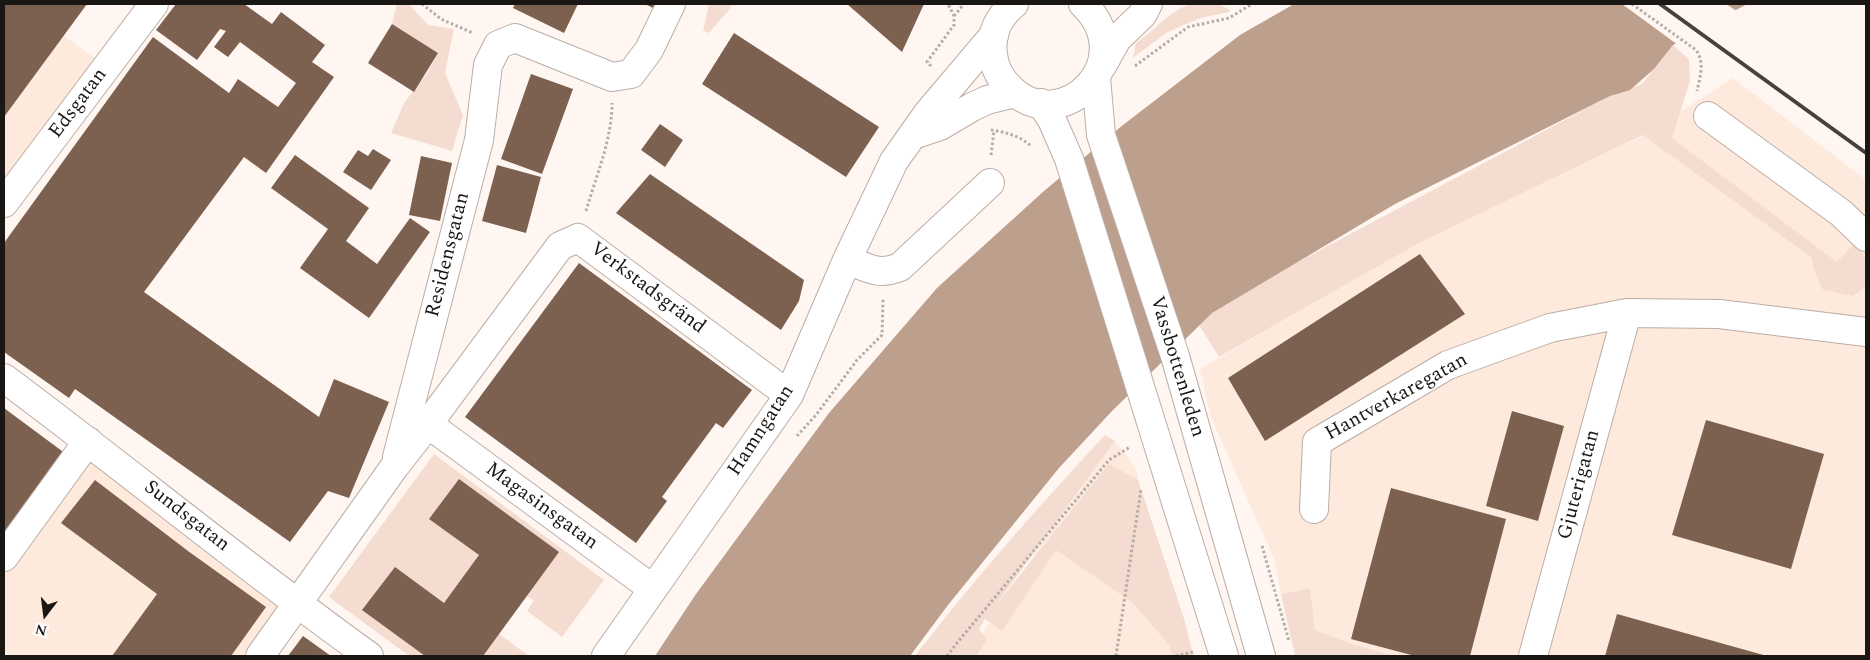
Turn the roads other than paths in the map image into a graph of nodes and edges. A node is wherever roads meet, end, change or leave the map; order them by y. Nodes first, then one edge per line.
1 (154, 4) edge
2 (671, 4) edge
3 (1083, 4) edge
4 (1151, 7) edge
5 (1000, 16) edge
6 (1099, 72) junction
7 (1015, 93) junction
8 (1041, 103) junction
9 (1708, 116) road end
10 (913, 135) junction
11 (990, 183) dead end
12 (4, 204) edge
13 (1866, 236) edge
14 (847, 260) junction
15 (1628, 313) junction
16 (1866, 332) edge
17 (4, 378) edge
18 (789, 394) junction
19 (428, 424) junction
20 (88, 441) junction
21 (395, 466) junction
22 (1314, 509) dead end
23 (4, 557) edge
24 (653, 589) junction
25 (296, 604) junction
26 (1212, 653) edge
27 (260, 656) edge
28 (369, 656) edge
29 (606, 656) edge
30 (1261, 656) edge
31 (1533, 656) edge

1 - 12 street, Edsgatan
2 - 21 street, Residensgatan
3 - 6 street, Vassbottenleden
4 - 6 street
5 - 7 street
5 - 10 street, Hamngatan
6 - 8 street
6 - 30 street, Vassbottenleden
7 - 8 street
7 - 10 street
8 - 26 street, Vassbottenleden
9 - 13 street
10 - 14 street, Hamngatan
11 - 14 street
14 - 18 street, Hamngatan
15 - 16 street, Hantverkaregatan
15 - 22 street, Hantverkaregatan
15 - 31 street, Gjuterigatan
17 - 20 street, Sundsgatan
18 - 19 street, Verkstadsgränd
18 - 24 street, Hamngatan
19 - 21 street, Residensgatan
19 - 24 street, Magasinsgatan
20 - 23 street
20 - 25 street, Sundsgatan
21 - 25 street, Residensgatan
24 - 29 street, Hamngatan
25 - 27 street, Residensgatan
25 - 28 street, Sundsgatan

